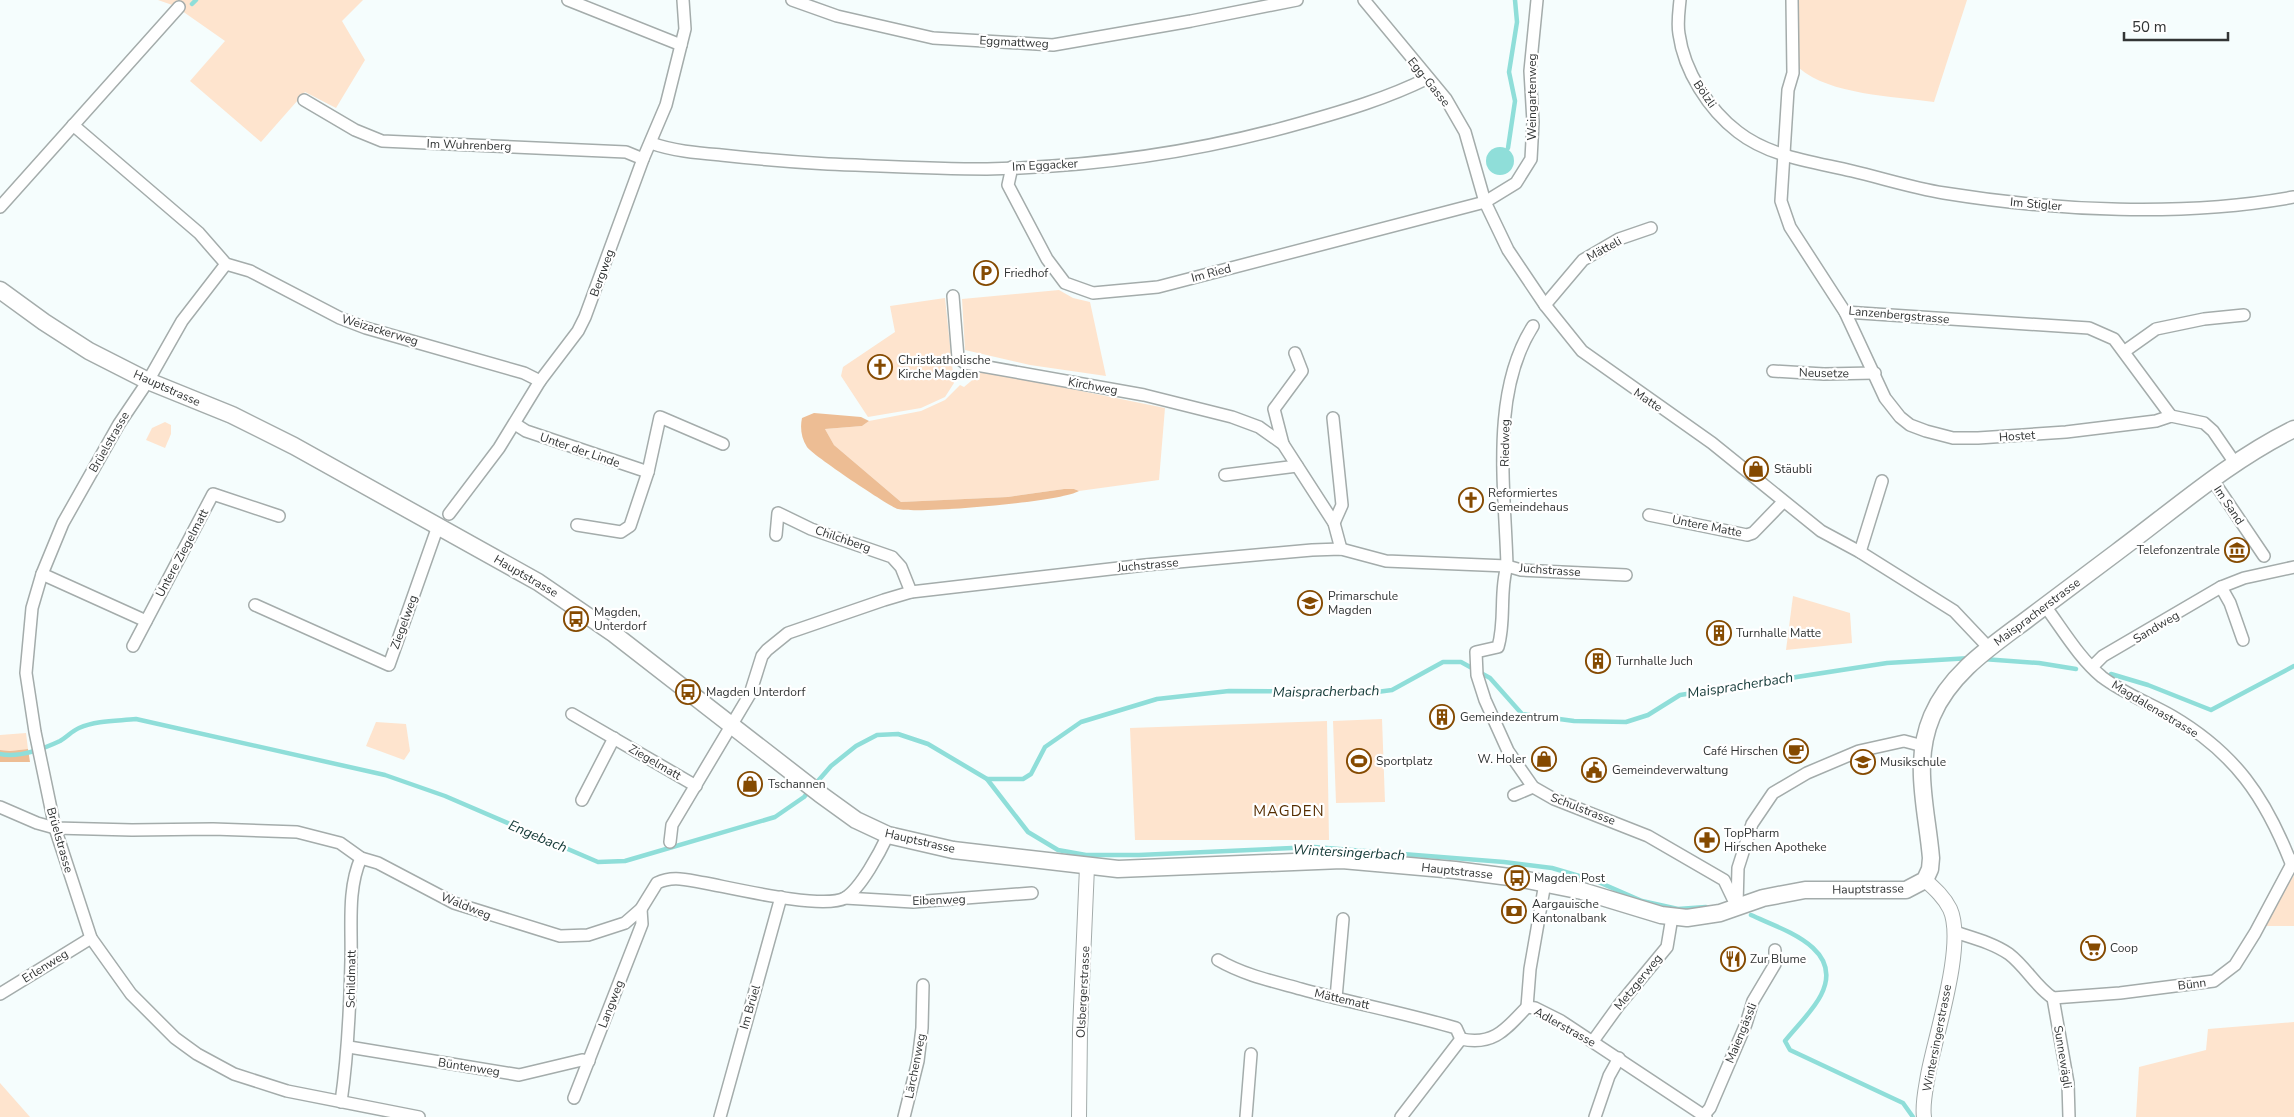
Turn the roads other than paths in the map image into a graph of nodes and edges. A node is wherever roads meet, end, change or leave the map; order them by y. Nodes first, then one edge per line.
1 (568, 0) edge
2 (683, 0) edge
3 (792, 0) edge
4 (1297, 0) edge
5 (1364, 0) edge
6 (1537, 0) edge
7 (1680, 0) edge
8 (1792, 0) edge
9 (179, 8) dead end
10 (681, 45) junction
11 (1428, 78) junction
12 (304, 100) dead end
13 (74, 125) junction
14 (651, 143) junction
15 (1783, 155) junction
16 (643, 159) junction
17 (1012, 167) junction
18 (2294, 197) edge
19 (1485, 202) junction
20 (0, 208) edge
21 (1651, 228) dead end
22 (226, 264) junction
23 (0, 290) edge
24 (952, 296) dead end
25 (1545, 305) junction
26 (1845, 312) junction
27 (2244, 315) dead end
28 (1533, 326) dead end
29 (2125, 351) junction
30 (1295, 353) dead end
31 (1773, 371) dead end
32 (1875, 373) junction
33 (148, 380) junction
34 (540, 381) junction
35 (2172, 416) junction
36 (1333, 418) dead end
37 (515, 424) junction
38 (2294, 429) edge
39 (723, 444) dead end
40 (1284, 444) junction
41 (2236, 463) junction
42 (1297, 466) junction
43 (648, 472) junction
44 (1225, 475) dead end
45 (2212, 479) junction
46 (1882, 481) dead end
47 (1784, 502) junction
48 (1649, 514) dead end
49 (278, 516) dead end
50 (443, 520) junction
51 (1334, 523) junction
52 (577, 526) dead end
53 (776, 536) dead end
54 (1341, 549) junction
55 (1860, 552) junction
56 (2264, 556) dead end
57 (1507, 566) junction
58 (2294, 567) edge
59 (42, 574) junction
60 (1626, 575) dead end
61 (2221, 587) junction
62 (911, 592) junction
63 (255, 605) dead end
64 (2045, 606) junction
65 (146, 621) junction
66 (2244, 640) dead end
67 (133, 646) dead end
68 (1988, 649) junction
69 (2092, 668) junction
70 (572, 714) dead end
71 (732, 726) junction
72 (614, 738) junction
73 (1923, 746) junction
74 (696, 786) junction
75 (1533, 787) junction
76 (1514, 795) dead end
77 (582, 800) dead end
78 (0, 807) edge
79 (55, 828) junction
80 (888, 835) junction
81 (670, 842) dead end
82 (360, 858) junction
83 (2293, 861) edge
84 (1087, 867) junction
85 (1925, 880) junction
86 (1545, 884) junction
87 (1032, 893) dead end
88 (781, 897) junction
89 (845, 898) junction
90 (1737, 906) junction
91 (641, 909) junction
92 (1672, 917) junction
93 (1343, 919) dead end
94 (1955, 932) junction
95 (91, 938) junction
96 (1775, 950) dead end
97 (1218, 960) dead end
98 (922, 985) dead end
99 (0, 994) edge
100 (1336, 998) junction
101 (2053, 998) junction
102 (1527, 1007) junction
103 (1461, 1039) junction
104 (1593, 1041) junction
105 (349, 1047) junction
106 (1251, 1054) dead end
107 (1619, 1058) junction
108 (589, 1061) junction
109 (574, 1098) dead end
110 (342, 1102) junction
111 (1705, 1116) edge
112 (419, 1117) edge
113 (720, 1117) edge
114 (904, 1117) edge
115 (1079, 1117) edge
116 (1246, 1117) edge
117 (1401, 1117) edge
118 (1595, 1117) edge
119 (1924, 1117) edge
120 (2069, 1117) edge

1 - 10 street
2 - 10 street, Bergweg
3 - 4 street, Eggmattweg
5 - 11 street, Egg-Gasse
6 - 19 street, Weingartenweg
7 - 15 street, Bölzli
8 - 15 street, Lanzenbergstrasse
9 - 13 street
10 - 14 street, Bergweg
11 - 17 street, Im Eggacker
11 - 19 street, Egg-Gasse
12 - 16 street, Im Wuhrenberg
13 - 20 street
13 - 22 street
14 - 16 street, Bergweg
14 - 17 street, Im Eggacker
15 - 18 street, Im Stigler
15 - 26 street, Lanzenbergstrasse
16 - 34 street, Bergweg
17 - 19 street, Im Ried
19 - 25 street, Matte
21 - 25 street, Mätteli
22 - 33 street
22 - 34 street, Weizackerweg
23 - 33 main road, Hauptstrasse
24 - 40 street, Kirchweg
25 - 47 street, Matte
26 - 29 street, Lanzenbergstrasse
26 - 32 street, Hostet
27 - 29 street
28 - 57 street, Riedweg
29 - 35 street, Lanzenbergstrasse
30 - 40 street, Kirchweg
31 - 32 street, Neusetze
32 - 35 street, Hostet
33 - 50 main road, Hauptstrasse
33 - 59 street, Brüelstrasse
34 - 37 street, Bergweg
35 - 41 street, Hostet
36 - 51 street
37 - 43 street, Unter der Linde
37 - 50 street, Bergweg
38 - 41 main road, Maispracherstrasse
39 - 43 street
40 - 42 street, Kirchweg
41 - 45 main road, Maispracherstrasse
42 - 44 street
42 - 51 street, Kirchweg
43 - 52 street
45 - 56 street, Im Sand
45 - 64 main road, Maispracherstrasse
46 - 55 street
47 - 48 street, Untere Matte
47 - 55 street, Matte
49 - 65 street, Untere Ziegelmatt
50 - 63 street, Ziegelweg
50 - 71 main road, Hauptstrasse
51 - 54 street, Kirchweg
53 - 62 street, Chilchberg
54 - 57 street, Juchstrasse
54 - 62 street, Juchstrasse
55 - 68 street, Matte
57 - 60 street, Juchstrasse
57 - 75 street, Schulstrasse
58 - 61 street, Sandweg
59 - 65 street
59 - 79 street, Brüelstrasse
61 - 66 street
61 - 69 street, Sandweg
62 - 71 street, Juchstrasse
64 - 68 main road, Maispracherstrasse
64 - 69 street, Magdalenastrasse
65 - 67 street, Untere Ziegelmatt
68 - 73 main road, Maispracherstrasse
69 - 83 street, Magdalenastrasse
70 - 72 street, Ziegelmatt
71 - 74 street, Ziegelmatt
71 - 80 main road, Hauptstrasse
72 - 74 street, Ziegelmatt
72 - 77 street, Ziegelmatt
73 - 85 main road, Maispracherstrasse
73 - 90 street
74 - 81 street, Ziegelmatt
75 - 76 street
75 - 90 street, Schulstrasse
78 - 79 street, Waldweg
79 - 82 street, Waldweg
79 - 95 street, Brüelstrasse
80 - 84 main road, Hauptstrasse
80 - 89 street
82 - 91 street, Waldweg
82 - 105 street, Schildmatt
83 - 101 street, Bünn
84 - 86 main road, Hauptstrasse
84 - 115 street, Olsbergerstrasse
85 - 90 main road, Hauptstrasse
85 - 94 street, Wintersingerstrasse
86 - 92 main road, Hauptstrasse
86 - 102 street, Adlerstrasse
87 - 89 street, Eibenweg
88 - 89 street, Waldweg
88 - 91 street, Waldweg
88 - 113 street, Im Brüel
90 - 92 main road, Hauptstrasse
91 - 108 street, Langweg
92 - 104 street, Metzgerweg
93 - 100 street
94 - 101 street
94 - 119 street, Wintersingerstrasse
95 - 99 street, Erlenweg
95 - 110 street, Brüelstrasse
96 - 111 street, Maiengässli
97 - 100 street, Mättematt
98 - 114 street, Lärchenweg
100 - 103 street, Mättematt
101 - 120 street, Sunnewägli
102 - 103 street
102 - 104 street, Adlerstrasse
103 - 117 street
104 - 107 street, Adlerstrasse
105 - 108 street, Büntenweg
105 - 110 street, Schildmatt
106 - 116 street
107 - 111 street, Adlerstrasse
107 - 118 street
108 - 109 street, Langweg
110 - 112 street, Brüelstrasse

